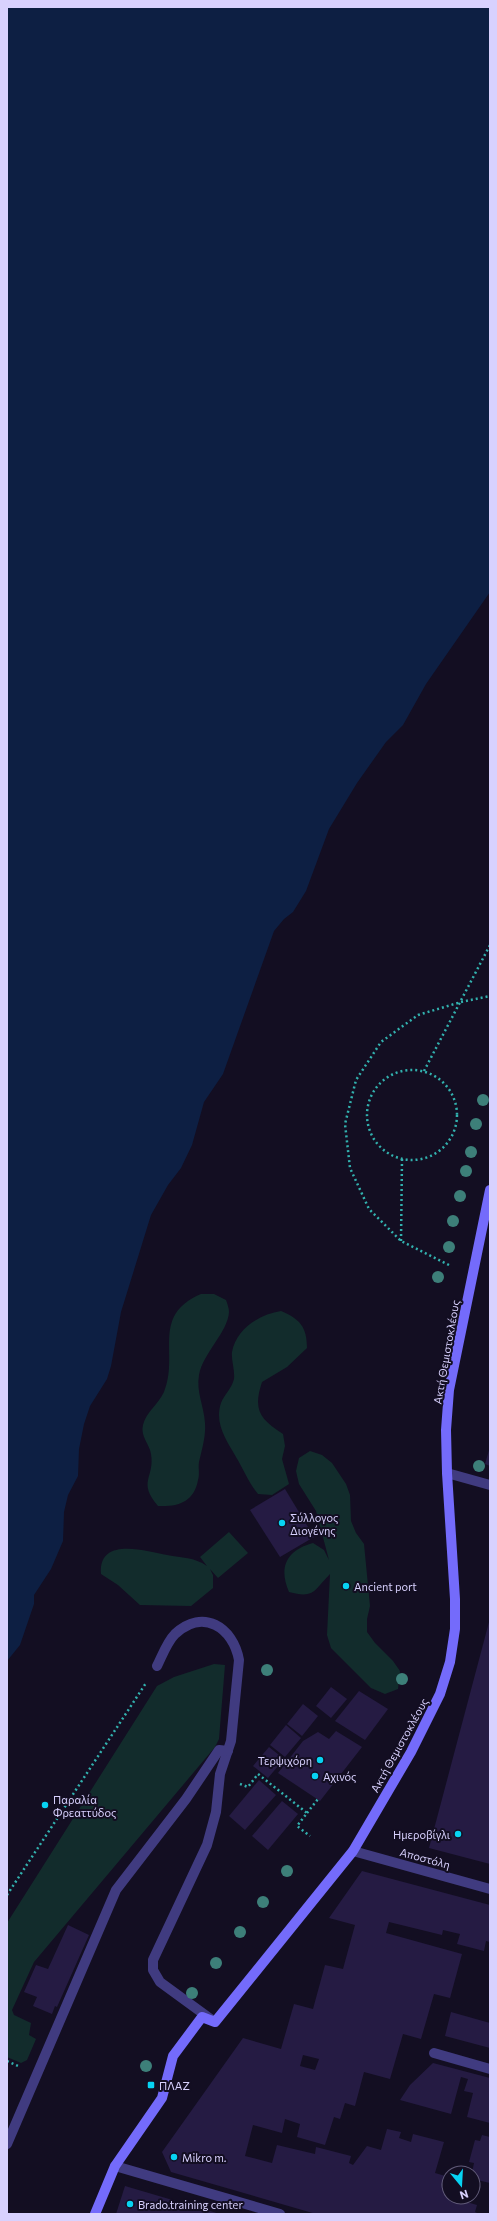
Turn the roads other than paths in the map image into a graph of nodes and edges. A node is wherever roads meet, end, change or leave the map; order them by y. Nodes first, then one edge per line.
1 (490, 1190) edge
2 (447, 1473) junction
3 (490, 1485) edge
4 (157, 1666) road end
5 (228, 1751) junction
6 (353, 1851) junction
7 (490, 1889) edge
8 (215, 2022) junction
9 (434, 2053) dead end
10 (490, 2069) edge
11 (7, 2144) edge
12 (115, 2166) junction
13 (95, 2214) edge
14 (280, 2214) edge

1 - 2 main road, Ακτή Θεμιστοκλέους
2 - 3 street
2 - 6 main road, Ακτή Θεμιστοκλέους
4 - 5 street
5 - 8 street
5 - 11 street
6 - 7 street, Αποστόλη
6 - 8 main road, Ακτή Θεμιστοκλέους
8 - 12 main road
9 - 10 street
12 - 13 main road
12 - 14 street

